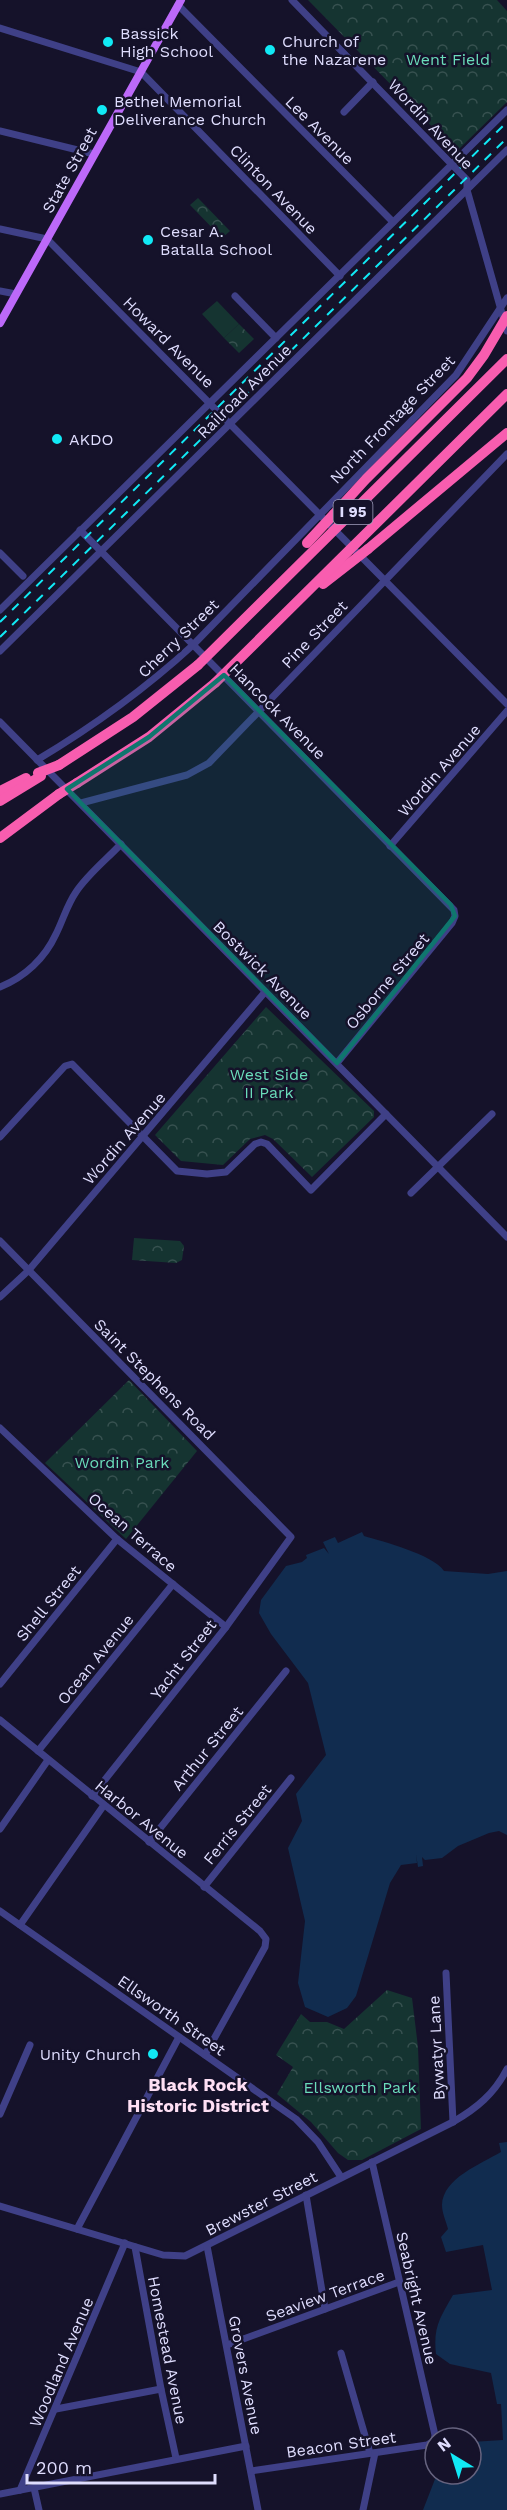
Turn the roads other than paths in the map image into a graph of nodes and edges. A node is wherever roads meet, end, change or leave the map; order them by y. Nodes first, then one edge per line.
1 (296, 2) edge
2 (180, 3) edge
3 (0, 28) edge
4 (141, 72) junction
5 (373, 82) junction
6 (507, 111) edge
7 (344, 112) dead end
8 (0, 131) edge
9 (507, 150) edge
10 (94, 154) junction
11 (453, 163) junction
12 (466, 190) junction
13 (393, 222) junction
14 (0, 228) edge
15 (47, 239) junction
16 (340, 276) junction
17 (0, 291) edge
18 (16, 294) junction
19 (235, 296) dead end
20 (507, 298) edge
21 (505, 319) edge
22 (0, 323) edge
23 (276, 338) junction
24 (507, 358) edge
25 (507, 394) edge
26 (210, 403) junction
27 (230, 424) junction
28 (507, 433) edge
29 (507, 454) edge
30 (320, 515) junction
31 (81, 530) junction
32 (101, 551) junction
33 (0, 553) edge
34 (307, 558) junction
35 (23, 576) dead end
36 (384, 581) junction
37 (0, 610) edge
38 (290, 610) junction
39 (193, 645) junction
40 (0, 651) edge
41 (507, 704) edge
42 (259, 710) junction
43 (507, 711) edge
44 (0, 722) edge
45 (37, 760) junction
46 (39, 775) junction
47 (0, 791) edge
48 (59, 794) junction
49 (0, 801) edge
50 (81, 803) junction
51 (0, 828) edge
52 (0, 837) edge
53 (121, 844) junction
54 (390, 846) junction
55 (455, 913) joint
56 (0, 987) edge
57 (265, 992) junction
58 (336, 1063) junction
59 (386, 1114) junction
60 (492, 1114) dead end
61 (144, 1136) junction
62 (0, 1137) edge
63 (439, 1167) junction
64 (411, 1193) dead end
65 (507, 1237) edge
66 (0, 1241) edge
67 (28, 1270) junction
68 (0, 1297) edge
69 (0, 1428) edge
70 (291, 1537) joint
71 (117, 1539) junction
72 (173, 1584) junction
73 (226, 1627) junction
74 (286, 1671) dead end
75 (0, 1684) edge
76 (0, 1720) edge
77 (38, 1751) junction
78 (48, 1760) junction
79 (291, 1778) dead end
80 (92, 1796) junction
81 (104, 1805) junction
82 (3, 1816) edge
83 (0, 1828) edge
84 (149, 1842) junction
85 (204, 1887) junction
86 (0, 1911) edge
87 (20, 1925) junction
88 (446, 1973) dead end
89 (179, 2037) junction
90 (30, 2045) dead end
91 (205, 2055) junction
92 (507, 2069) edge
93 (0, 2114) edge
94 (453, 2122) junction
95 (372, 2162) junction
96 (342, 2177) junction
97 (306, 2195) junction
98 (0, 2206) edge
99 (77, 2229) junction
100 (125, 2243) junction
101 (207, 2246) junction
102 (135, 2247) junction
103 (399, 2282) junction
104 (325, 2309) junction
105 (227, 2346) junction
106 (341, 2353) dead end
107 (161, 2389) junction
108 (56, 2409) junction
109 (433, 2426) edge
110 (246, 2446) junction
111 (423, 2446) edge
112 (372, 2453) junction
113 (176, 2458) junction
114 (251, 2470) junction
115 (34, 2488) junction
116 (20, 2490) junction
117 (0, 2494) edge
118 (39, 2510) edge
119 (258, 2510) edge
120 (363, 2510) edge

1 - 5 street, Wordin Avenue
2 - 4 main road, State Street
2 - 13 street, Lee Avenue
3 - 4 street, Clinton Avenue
4 - 10 main road, State Street
4 - 16 street, Clinton Avenue
5 - 7 street
5 - 11 street, Wordin Avenue
6 - 11 street, Railroad Avenue
8 - 10 street
9 - 12 street, Railroad Avenue
10 - 15 main road, State Street
11 - 12 street, Wordin Avenue
11 - 13 street, Railroad Avenue
12 - 21 street, Wordin Avenue
12 - 27 street, Railroad Avenue
13 - 16 street, Railroad Avenue
14 - 15 street
15 - 18 main road, State Street
15 - 26 street, Howard Avenue
16 - 23 street, Railroad Avenue
17 - 18 street
18 - 22 main road, State Street
19 - 23 street
20 - 21 street, North Frontage Street
21 - 30 street, North Frontage Street
21 - 34 highway, bridge
23 - 26 street, Railroad Avenue
24 - 34 highway, I 95, bridge
25 - 38 highway, I 95, bridge
26 - 27 street, Howard Avenue
26 - 31 street, Railroad Avenue
27 - 30 street, Howard Avenue
27 - 32 street, Railroad Avenue
28 - 38 highway, bridge
29 - 36 street, Pine Street
30 - 36 street, Howard Avenue
30 - 39 street, Cherry Street
31 - 32 street, Hancock Avenue
31 - 37 street, Railroad Avenue
32 - 39 street, Hancock Avenue
32 - 40 street, Railroad Avenue
33 - 35 street
34 - 46 highway, I 95, bridge
36 - 41 street, Howard Avenue
36 - 42 street, Pine Street
38 - 48 highway, I 95, bridge
39 - 42 street, Hancock Avenue
39 - 45 street, Cherry Street
42 - 50 street, Pine Street
42 - 54 street, Hancock Avenue
43 - 54 street, Wordin Avenue
44 - 45 street, Bostwick Avenue
45 - 50 street, Bostwick Avenue
46 - 47 highway
46 - 49 highway
48 - 51 highway, I 95
48 - 52 highway
50 - 53 street, Bostwick Avenue
53 - 56 street
53 - 57 street, Bostwick Avenue
54 - 55 street, Hancock Avenue
55 - 58 street, Osborne Street
57 - 58 street, Bostwick Avenue
57 - 61 street, Wordin Avenue
58 - 59 street, Bostwick Avenue
59 - 61 street
59 - 63 street, Bostwick Avenue
60 - 63 street
61 - 62 street
61 - 67 street, Wordin Avenue
63 - 64 street
63 - 65 street, Bostwick Avenue
66 - 67 street, Saint Stephens Road
67 - 68 street, Wordin Avenue
67 - 70 street, Saint Stephens Road
69 - 71 street, Ocean Terrace
70 - 73 street, Yacht Street
71 - 72 street, Ocean Terrace
71 - 75 street, Shell Street
72 - 73 street, Ocean Terrace
72 - 77 street, Ocean Avenue
73 - 80 street, Yacht Street
74 - 84 street, Arthur Street
76 - 77 street, Harbor Avenue
77 - 78 street, Harbor Avenue
78 - 80 street, Harbor Avenue
78 - 82 street
79 - 85 street, Ferris Street
80 - 81 street, Harbor Avenue
81 - 84 street, Harbor Avenue
81 - 87 street
82 - 83 street
84 - 85 street, Harbor Avenue
85 - 91 street, Harbor Avenue
86 - 87 street, Ellsworth Street
87 - 89 street, Ellsworth Street
88 - 94 street, Bywatyr Lane
89 - 91 street, Ellsworth Street
89 - 99 street
90 - 93 street
91 - 96 street, Ellsworth Street
92 - 94 street, Brewster Street
94 - 95 street, Brewster Street
95 - 96 street, Brewster Street
95 - 103 street, Seabright Avenue
96 - 97 street, Brewster Street
97 - 101 street, Brewster Street
97 - 104 street
98 - 99 street, Brewster Street
99 - 100 street, Brewster Street
100 - 102 street, Brewster Street
100 - 108 street, Woodland Avenue
101 - 102 street, Brewster Street
101 - 105 street, Grovers Avenue
102 - 107 street, Homestead Avenue
103 - 104 street, Seaview Terrace
103 - 109 street, Seabright Avenue
104 - 105 street, Seaview Terrace
105 - 110 street, Grovers Avenue
106 - 112 street
107 - 108 street
107 - 113 street, Homestead Avenue
108 - 116 street, Woodland Avenue
110 - 113 street
110 - 114 street, Grovers Avenue
111 - 112 street, Beacon Street
112 - 114 street, Beacon Street
112 - 120 street
113 - 115 street
114 - 119 street, Grovers Avenue
115 - 116 street
115 - 118 street
116 - 117 street

